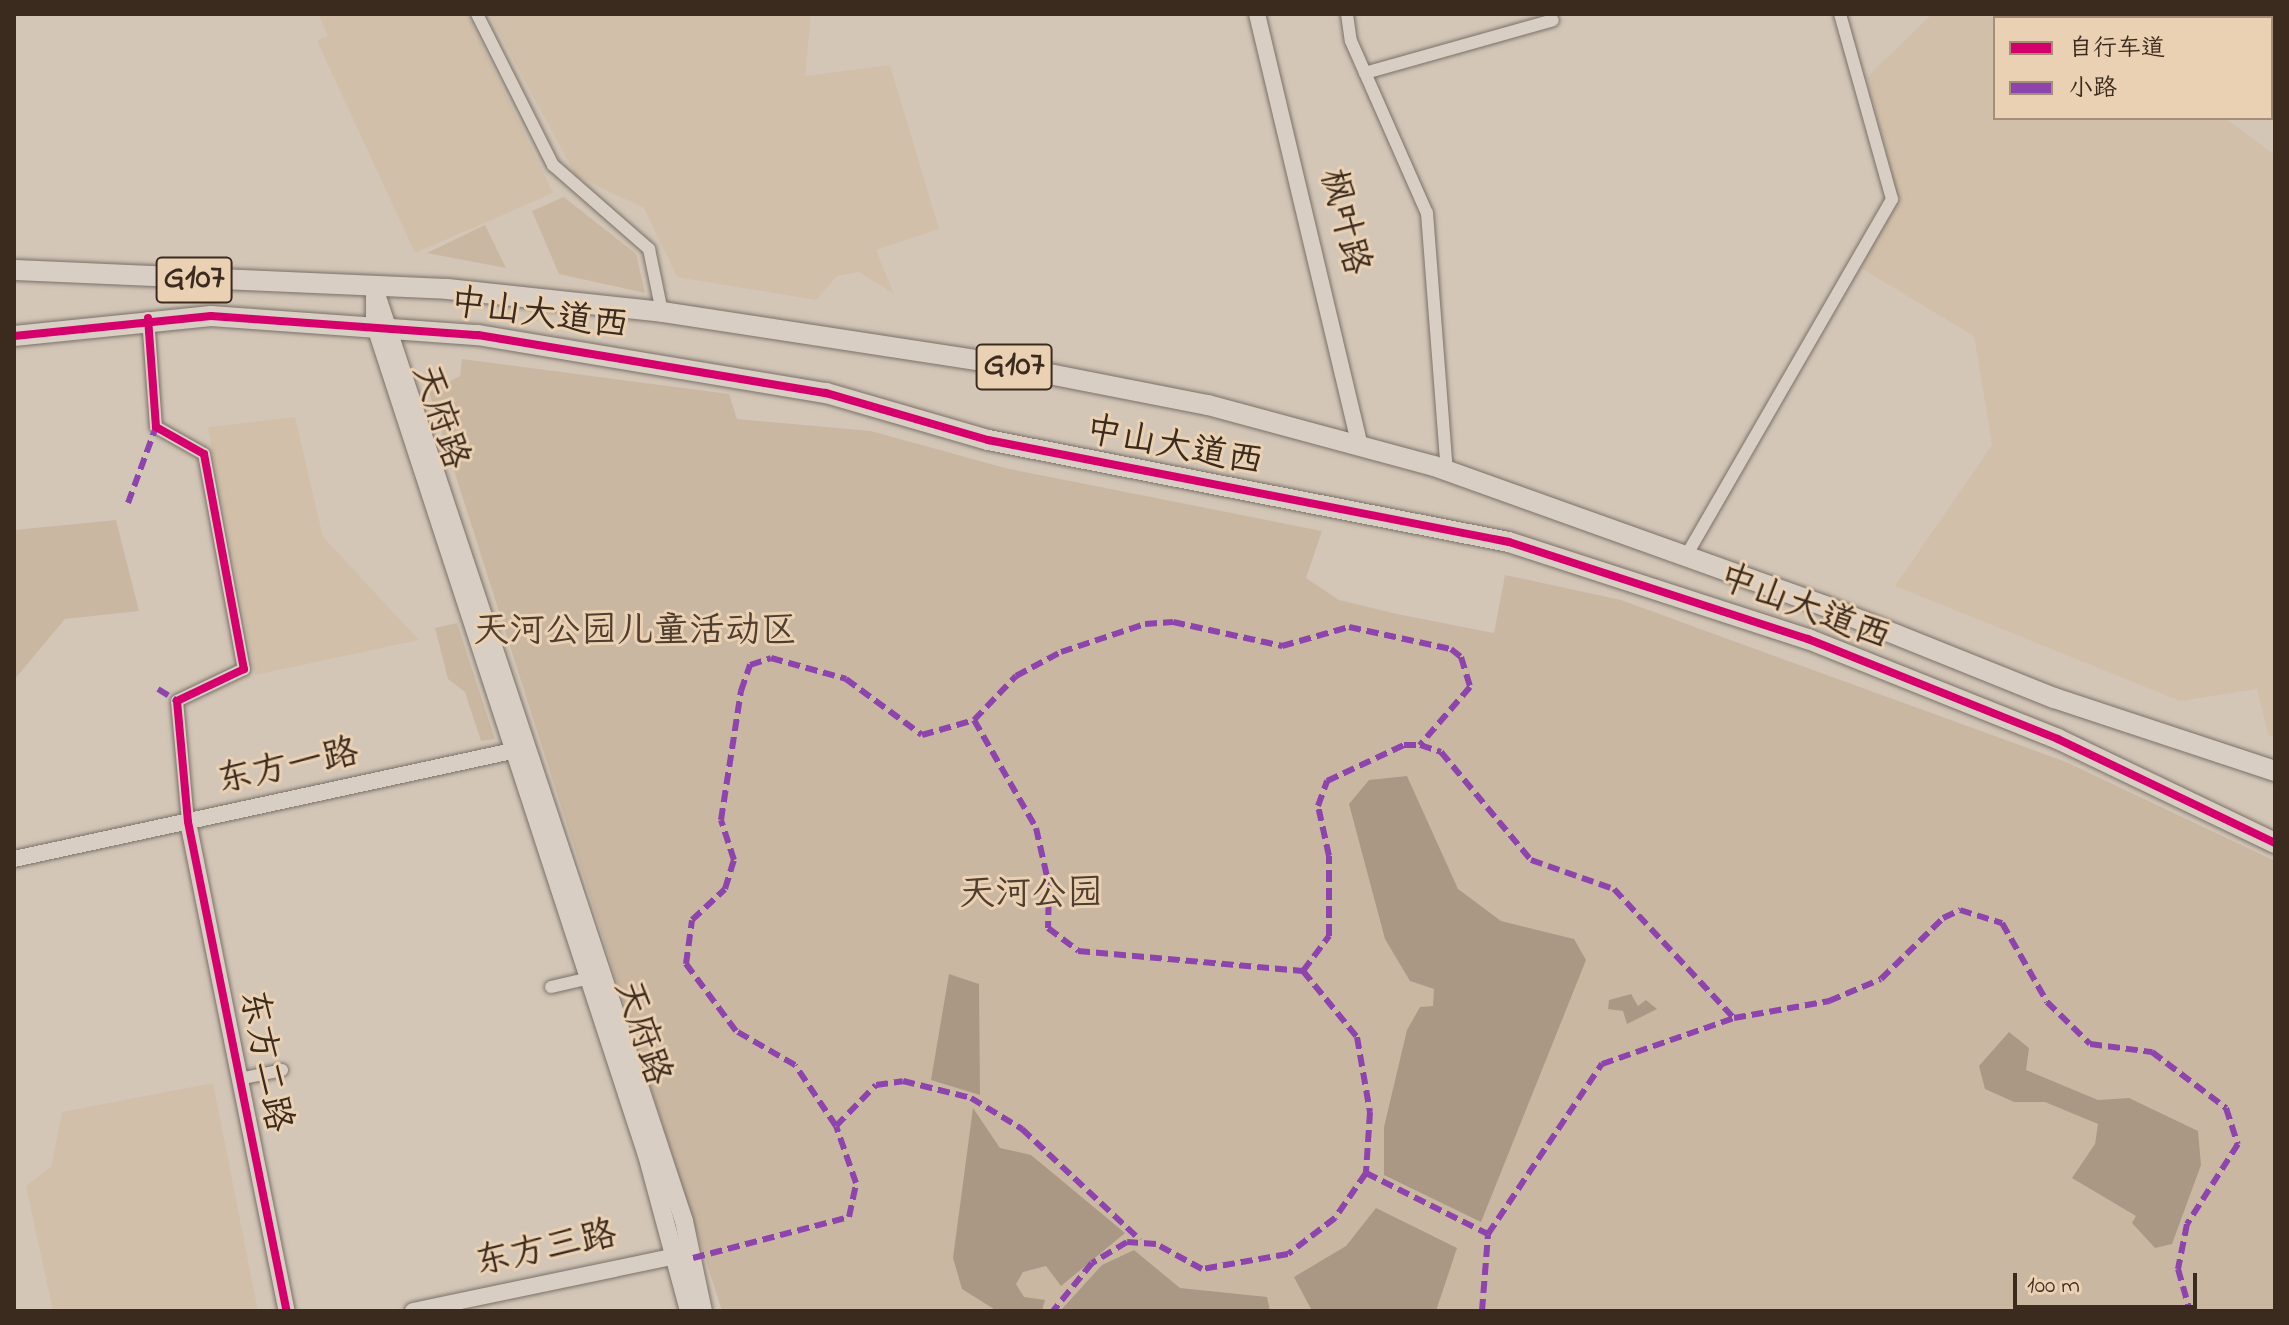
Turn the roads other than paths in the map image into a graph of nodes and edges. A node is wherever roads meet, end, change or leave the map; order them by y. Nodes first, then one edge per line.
1 (477, 14) edge
2 (1257, 14) edge
3 (1347, 14) edge
4 (1840, 14) edge
5 (1553, 20) dead end
6 (1365, 73) junction
7 (14, 270) edge
8 (375, 291) junction
9 (662, 312) junction
10 (148, 318) junction
11 (382, 325) junction
12 (14, 336) edge
13 (1360, 446) junction
14 (1447, 471) junction
15 (1686, 556) junction
16 (521, 749) junction
17 (2275, 771) edge
18 (188, 822) junction
19 (2275, 843) edge
20 (14, 859) edge
21 (590, 978) junction
22 (551, 987) dead end
23 (282, 1070) dead end
24 (239, 1079) junction
25 (685, 1254) junction
26 (287, 1311) edge
27 (413, 1311) edge
28 (689, 1311) edge
29 (703, 1311) edge

1 - 9 street
2 - 13 street, 枫叶路
3 - 6 street
4 - 15 street
5 - 6 street
6 - 14 street
7 - 8 highway, 中山大道西 / G107
8 - 9 highway, 中山大道西 / G107
8 - 11 main road, 天府路
9 - 13 highway, 中山大道西 / G107
10 - 11 highway, 中山大道西 / G107
10 - 12 highway, 中山大道西 / G107
10 - 18 street
11 - 16 main road, 天府路
11 - 19 highway, 中山大道西 / G107
13 - 14 highway, 中山大道西 / G107
14 - 15 highway, 中山大道西 / G107
15 - 17 highway, 中山大道西 / G107
16 - 18 street, 东方一路
16 - 21 main road, 天府路
16 - 25 main road, 天府路
18 - 20 street, 东方一路
18 - 24 street, 东方二路
21 - 22 street
21 - 25 main road, 天府路
23 - 24 street
24 - 26 street, 东方二路
25 - 27 street, 东方三路
25 - 28 main road, 天府路
25 - 29 main road, 天府路

